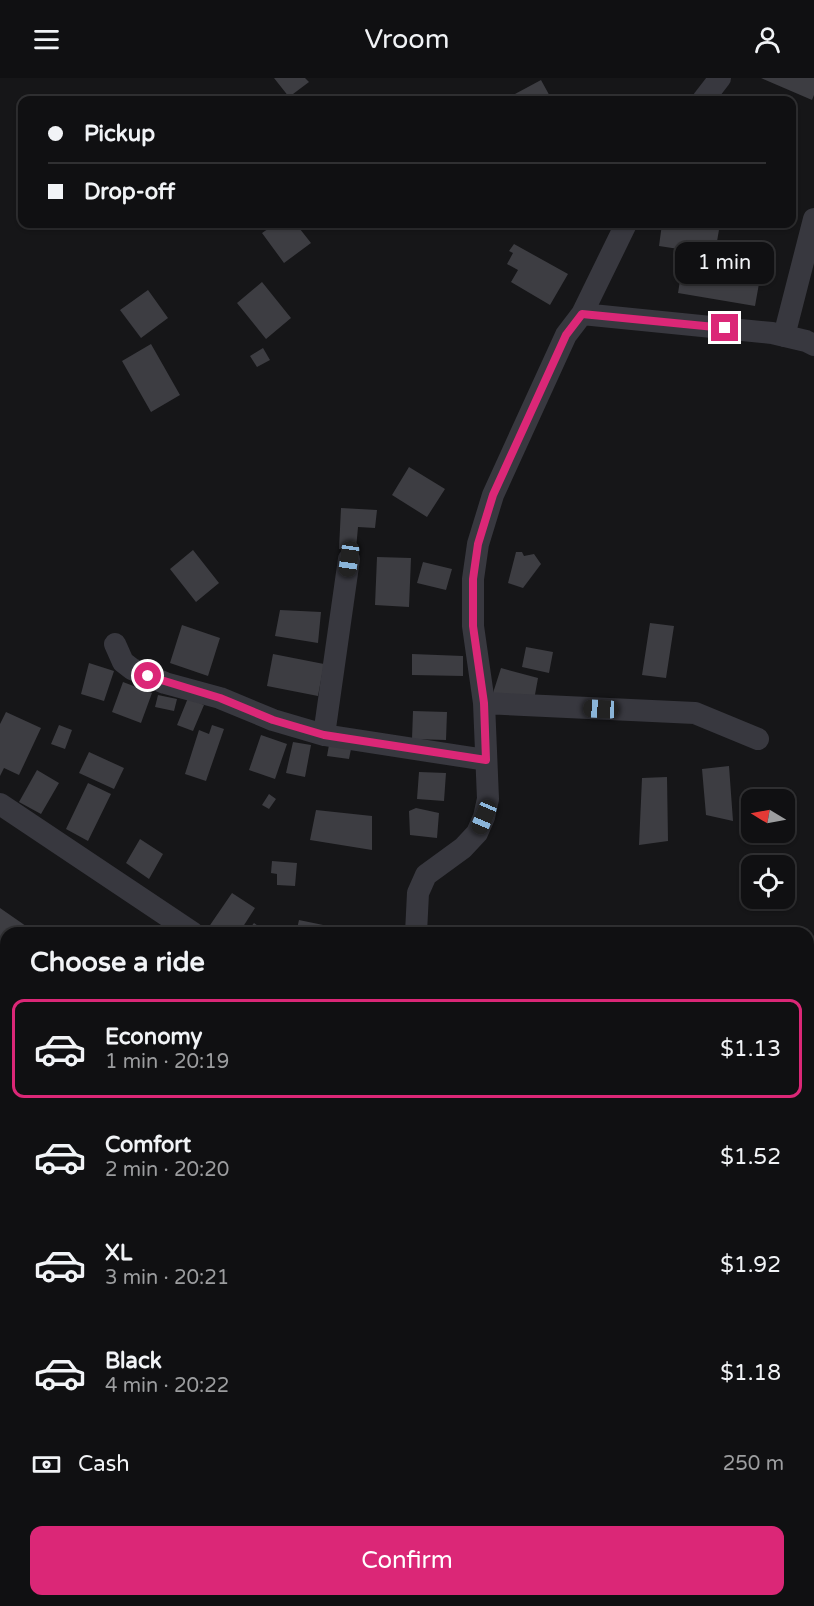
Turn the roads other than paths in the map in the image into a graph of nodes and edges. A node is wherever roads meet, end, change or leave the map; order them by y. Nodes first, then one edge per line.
1 (720, 78) edge
2 (706, 96) edge
3 (814, 219) edge
4 (624, 228) edge
5 (582, 314) junction
6 (784, 336) junction
7 (814, 345) edge
8 (349, 559) dead end
9 (115, 644) dead end
10 (484, 703) junction
11 (324, 735) junction
12 (758, 739) dead end
13 (486, 760) junction
14 (0, 804) edge
15 (184, 927) edge
16 (416, 927) edge

1 - 2 street
3 - 6 street
4 - 5 street
5 - 6 street
5 - 10 street
6 - 7 street
8 - 11 street
9 - 11 street
10 - 12 street
10 - 13 street
11 - 13 street
13 - 16 street
14 - 15 street

